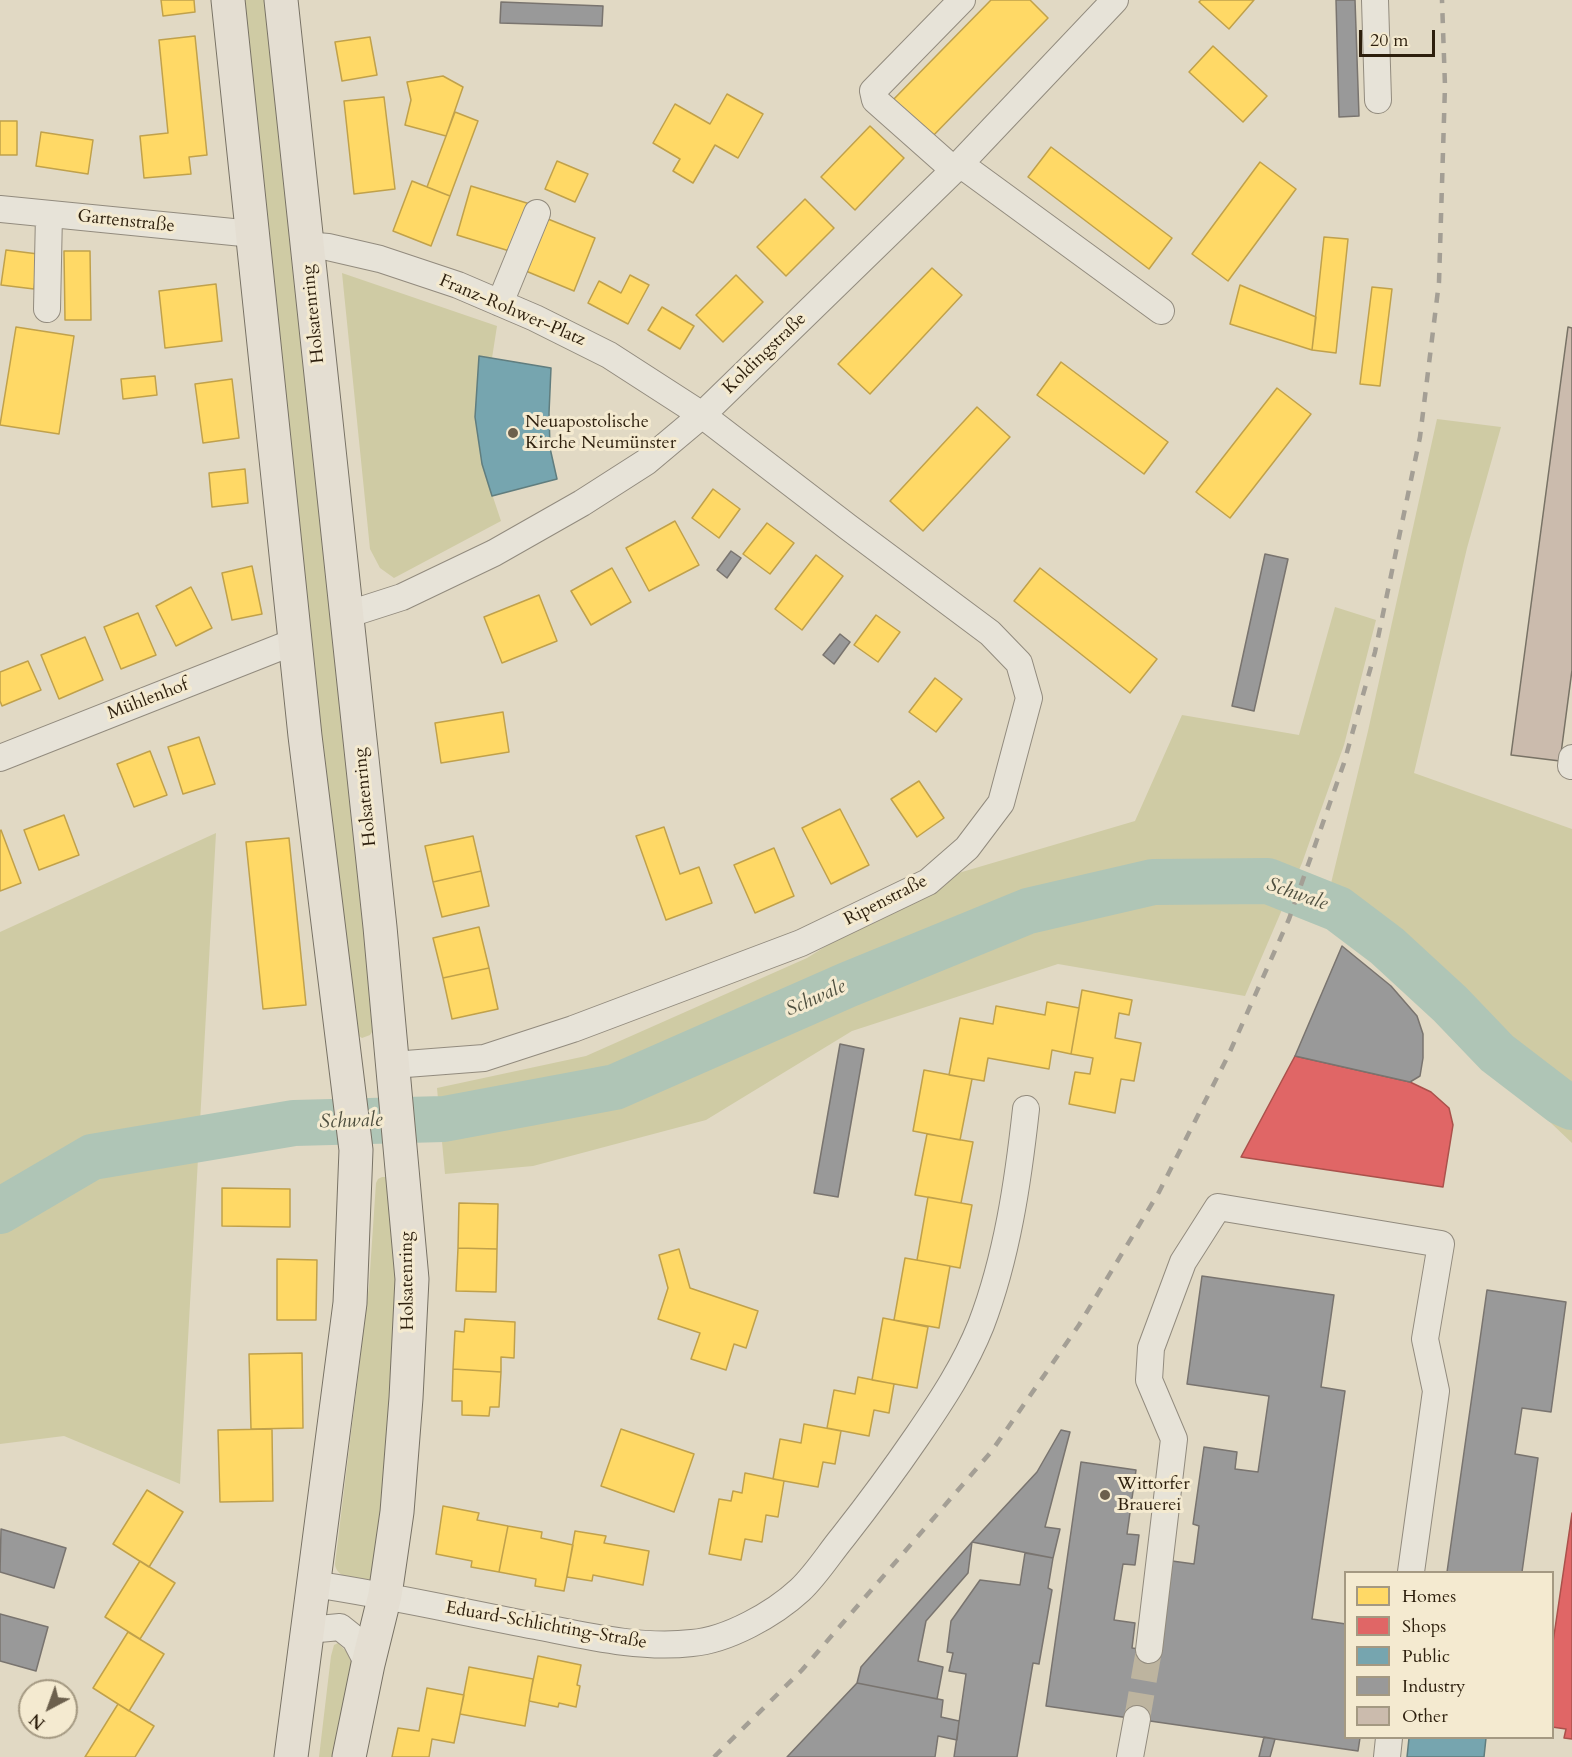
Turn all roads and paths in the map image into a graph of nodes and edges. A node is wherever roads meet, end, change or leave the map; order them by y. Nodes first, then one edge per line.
1 (228, 0) edge
2 (281, 0) edge
3 (963, 0) edge
4 (1115, 0) edge
5 (1375, 0) edge
6 (1377, 100) dead end
7 (957, 167) junction
8 (0, 209) edge
9 (537, 213) dead end
10 (49, 214) junction
11 (252, 234) junction
12 (306, 244) junction
13 (500, 303) junction
14 (46, 309) dead end
15 (1161, 312) dead end
16 (702, 415) junction
17 (346, 615) junction
18 (296, 641) junction
19 (0, 758) edge
20 (394, 1078) junction
21 (1026, 1109) dead end
22 (1411, 1571) edge
23 (313, 1584) junction
24 (386, 1595) junction
25 (308, 1630) junction
26 (1149, 1650) tunnel mouth
27 (368, 1664) junction
28 (1137, 1719) tunnel mouth
29 (1389, 1739) edge
30 (291, 1757) edge
31 (349, 1757) edge
32 (1130, 1757) edge
33 (1387, 1757) edge

1 - 11 main road
2 - 12 main road, Holsatenring
3 - 7 street
4 - 7 street, Koldingstraße
5 - 6 street
7 - 15 street
7 - 16 street, Koldingstraße
8 - 10 street, Gartenstraße
9 - 13 street
10 - 11 street, Gartenstraße
10 - 14 street
11 - 18 main road
12 - 13 street, Franz-Rohwer-Platz
12 - 17 main road, Holsatenring
13 - 16 street, Franz-Rohwer-Platz
16 - 17 street, Koldingstraße
16 - 20 street, Ripenstraße
17 - 20 main road, Holsatenring
18 - 19 street, Mühlenhof
18 - 23 main road
20 - 24 main road, Holsatenring
21 - 24 street, Eduard-Schlichting-Straße
22 - 26 street
23 - 24 street
23 - 25 main road
24 - 27 main road, Holsatenring
25 - 27 street
25 - 30 main road
27 - 31 main road, Holsatenring
28 - 32 street
29 - 33 street

